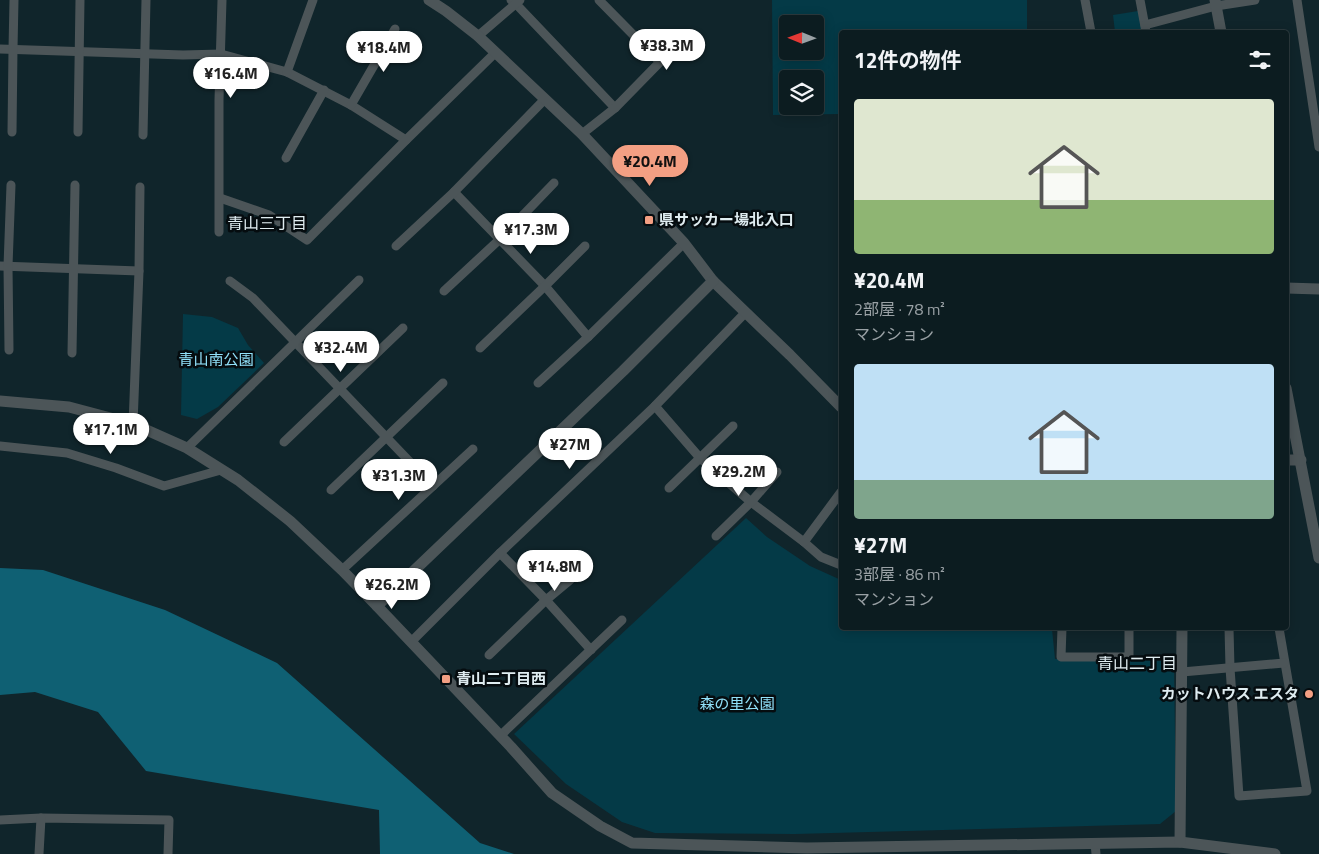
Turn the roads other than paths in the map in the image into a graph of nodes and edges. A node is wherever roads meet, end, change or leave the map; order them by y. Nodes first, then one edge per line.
1 (14, 0) edge
2 (80, 0) edge
3 (146, 0) edge
4 (222, 0) edge
5 (313, 0) edge
6 (429, 0) edge
7 (599, 0) edge
8 (1085, 0) edge
9 (1140, 0) edge
10 (1255, 0) edge
11 (1297, 0) edge
12 (516, 1) edge
13 (1216, 3) edge
14 (395, 29) dead end
15 (1145, 29) edge
16 (1091, 30) edge
17 (1221, 30) edge
18 (478, 36) junction
19 (0, 49) edge
20 (12, 49) junction
21 (78, 52) junction
22 (496, 53) junction
23 (145, 54) junction
24 (221, 54) junction
25 (287, 72) junction
26 (324, 90) junction
27 (545, 99) junction
28 (352, 105) junction
29 (615, 108) junction
30 (12, 132) dead end
31 (78, 132) dead end
32 (143, 134) dead end
33 (582, 134) junction
34 (406, 140) junction
35 (1319, 146) edge
36 (286, 158) dead end
37 (554, 183) dead end
38 (75, 184) dead end
39 (11, 185) dead end
40 (140, 187) dead end
41 (454, 192) junction
42 (220, 198) junction
43 (219, 232) dead end
44 (500, 239) junction
45 (684, 243) junction
46 (396, 246) dead end
47 (585, 246) dead end
48 (4, 266) edge
49 (73, 268) junction
50 (139, 270) junction
51 (359, 280) dead end
52 (230, 281) dead end
53 (713, 281) junction
54 (545, 286) junction
55 (1289, 288) edge
56 (1319, 289) edge
57 (444, 291) dead end
58 (745, 313) junction
59 (403, 328) dead end
60 (588, 336) junction
61 (296, 342) junction
62 (480, 348) dead end
63 (9, 350) dead end
64 (72, 353) dead end
65 (443, 383) dead end
66 (538, 383) dead end
67 (340, 389) junction
68 (0, 401) edge
69 (1289, 402) edge
70 (839, 405) edge
71 (655, 406) junction
72 (133, 424) junction
73 (733, 426) dead end
74 (388, 437) junction
75 (284, 442) dead end
76 (0, 446) edge
77 (187, 448) junction
78 (473, 449) dead end
79 (700, 458) junction
80 (1289, 460) edge
81 (1301, 460) junction
82 (221, 470) junction
83 (777, 472) dead end
84 (433, 486) junction
85 (669, 488) dead end
86 (332, 490) dead end
87 (839, 495) edge
88 (751, 502) junction
89 (716, 536) dead end
90 (804, 542) junction
91 (500, 553) junction
92 (1319, 558) edge
93 (839, 564) edge
94 (342, 570) junction
95 (570, 580) dead end
96 (546, 600) junction
97 (377, 606) junction
98 (622, 620) dead end
99 (1062, 630) edge
100 (1129, 630) edge
101 (1182, 630) edge
102 (1229, 630) edge
103 (1279, 630) edge
104 (411, 642) junction
105 (591, 650) junction
106 (489, 655) dead end
107 (1284, 662) junction
108 (1230, 668) junction
109 (1182, 672) junction
110 (500, 736) junction
111 (41, 818) junction
112 (0, 820) edge
113 (1180, 842) junction
114 (682, 849) edge
115 (1028, 849) edge
116 (1095, 849) edge
117 (874, 850) edge
118 (39, 854) edge
119 (168, 854) edge
120 (1275, 854) edge

1 - 20 street
2 - 21 street
3 - 23 street
4 - 24 street
5 - 25 street
6 - 18 street
7 - 29 street
8 - 16 street
9 - 15 street
10 - 13 street
11 - 35 street
12 - 18 street
12 - 29 street
13 - 15 street
13 - 17 street
14 - 28 street
18 - 22 street
19 - 20 street
20 - 21 street
20 - 30 street
21 - 23 street
21 - 31 street
22 - 27 street
22 - 34 street
23 - 24 street
23 - 32 street
24 - 25 street
24 - 42 street
25 - 26 street
26 - 28 street
26 - 36 street
27 - 33 street
27 - 41 street
28 - 34 street
29 - 33 street
33 - 45 street
34 - 42 street
37 - 44 street
38 - 49 street
39 - 48 street
40 - 50 street
41 - 44 street
41 - 46 street
42 - 43 street
44 - 54 street
44 - 57 street
45 - 53 street
45 - 60 street
47 - 54 street
48 - 49 street
48 - 63 street
49 - 50 street
49 - 64 street
50 - 72 street
51 - 61 street
52 - 61 street
53 - 58 street
53 - 97 street
54 - 60 street
54 - 62 street
55 - 56 street
58 - 70 street
58 - 71 street
59 - 67 street
60 - 66 street
61 - 67 street
61 - 77 street
65 - 74 street
67 - 74 street
67 - 75 street
68 - 72 street
69 - 81 street
71 - 79 street
71 - 91 street
72 - 77 street
73 - 79 street
74 - 84 street
74 - 86 street
76 - 82 street
77 - 82 street
78 - 84 street
79 - 85 street
79 - 88 street
80 - 81 street
81 - 92 street
82 - 94 street
83 - 88 street
84 - 94 street
87 - 90 street
88 - 89 street
88 - 90 street
90 - 93 street
91 - 96 street
91 - 104 street
94 - 97 street
95 - 96 street
96 - 105 street
96 - 106 street
97 - 104 street
98 - 105 street
99 - 100 street
101 - 109 street
102 - 108 street
103 - 107 street
104 - 110 street
105 - 110 street
107 - 108 street
107 - 108 street
108 - 109 street
109 - 113 street
110 - 114 street
111 - 112 street
111 - 118 street
111 - 119 street
113 - 116 street
113 - 120 street
114 - 117 street
115 - 116 street
115 - 117 street

